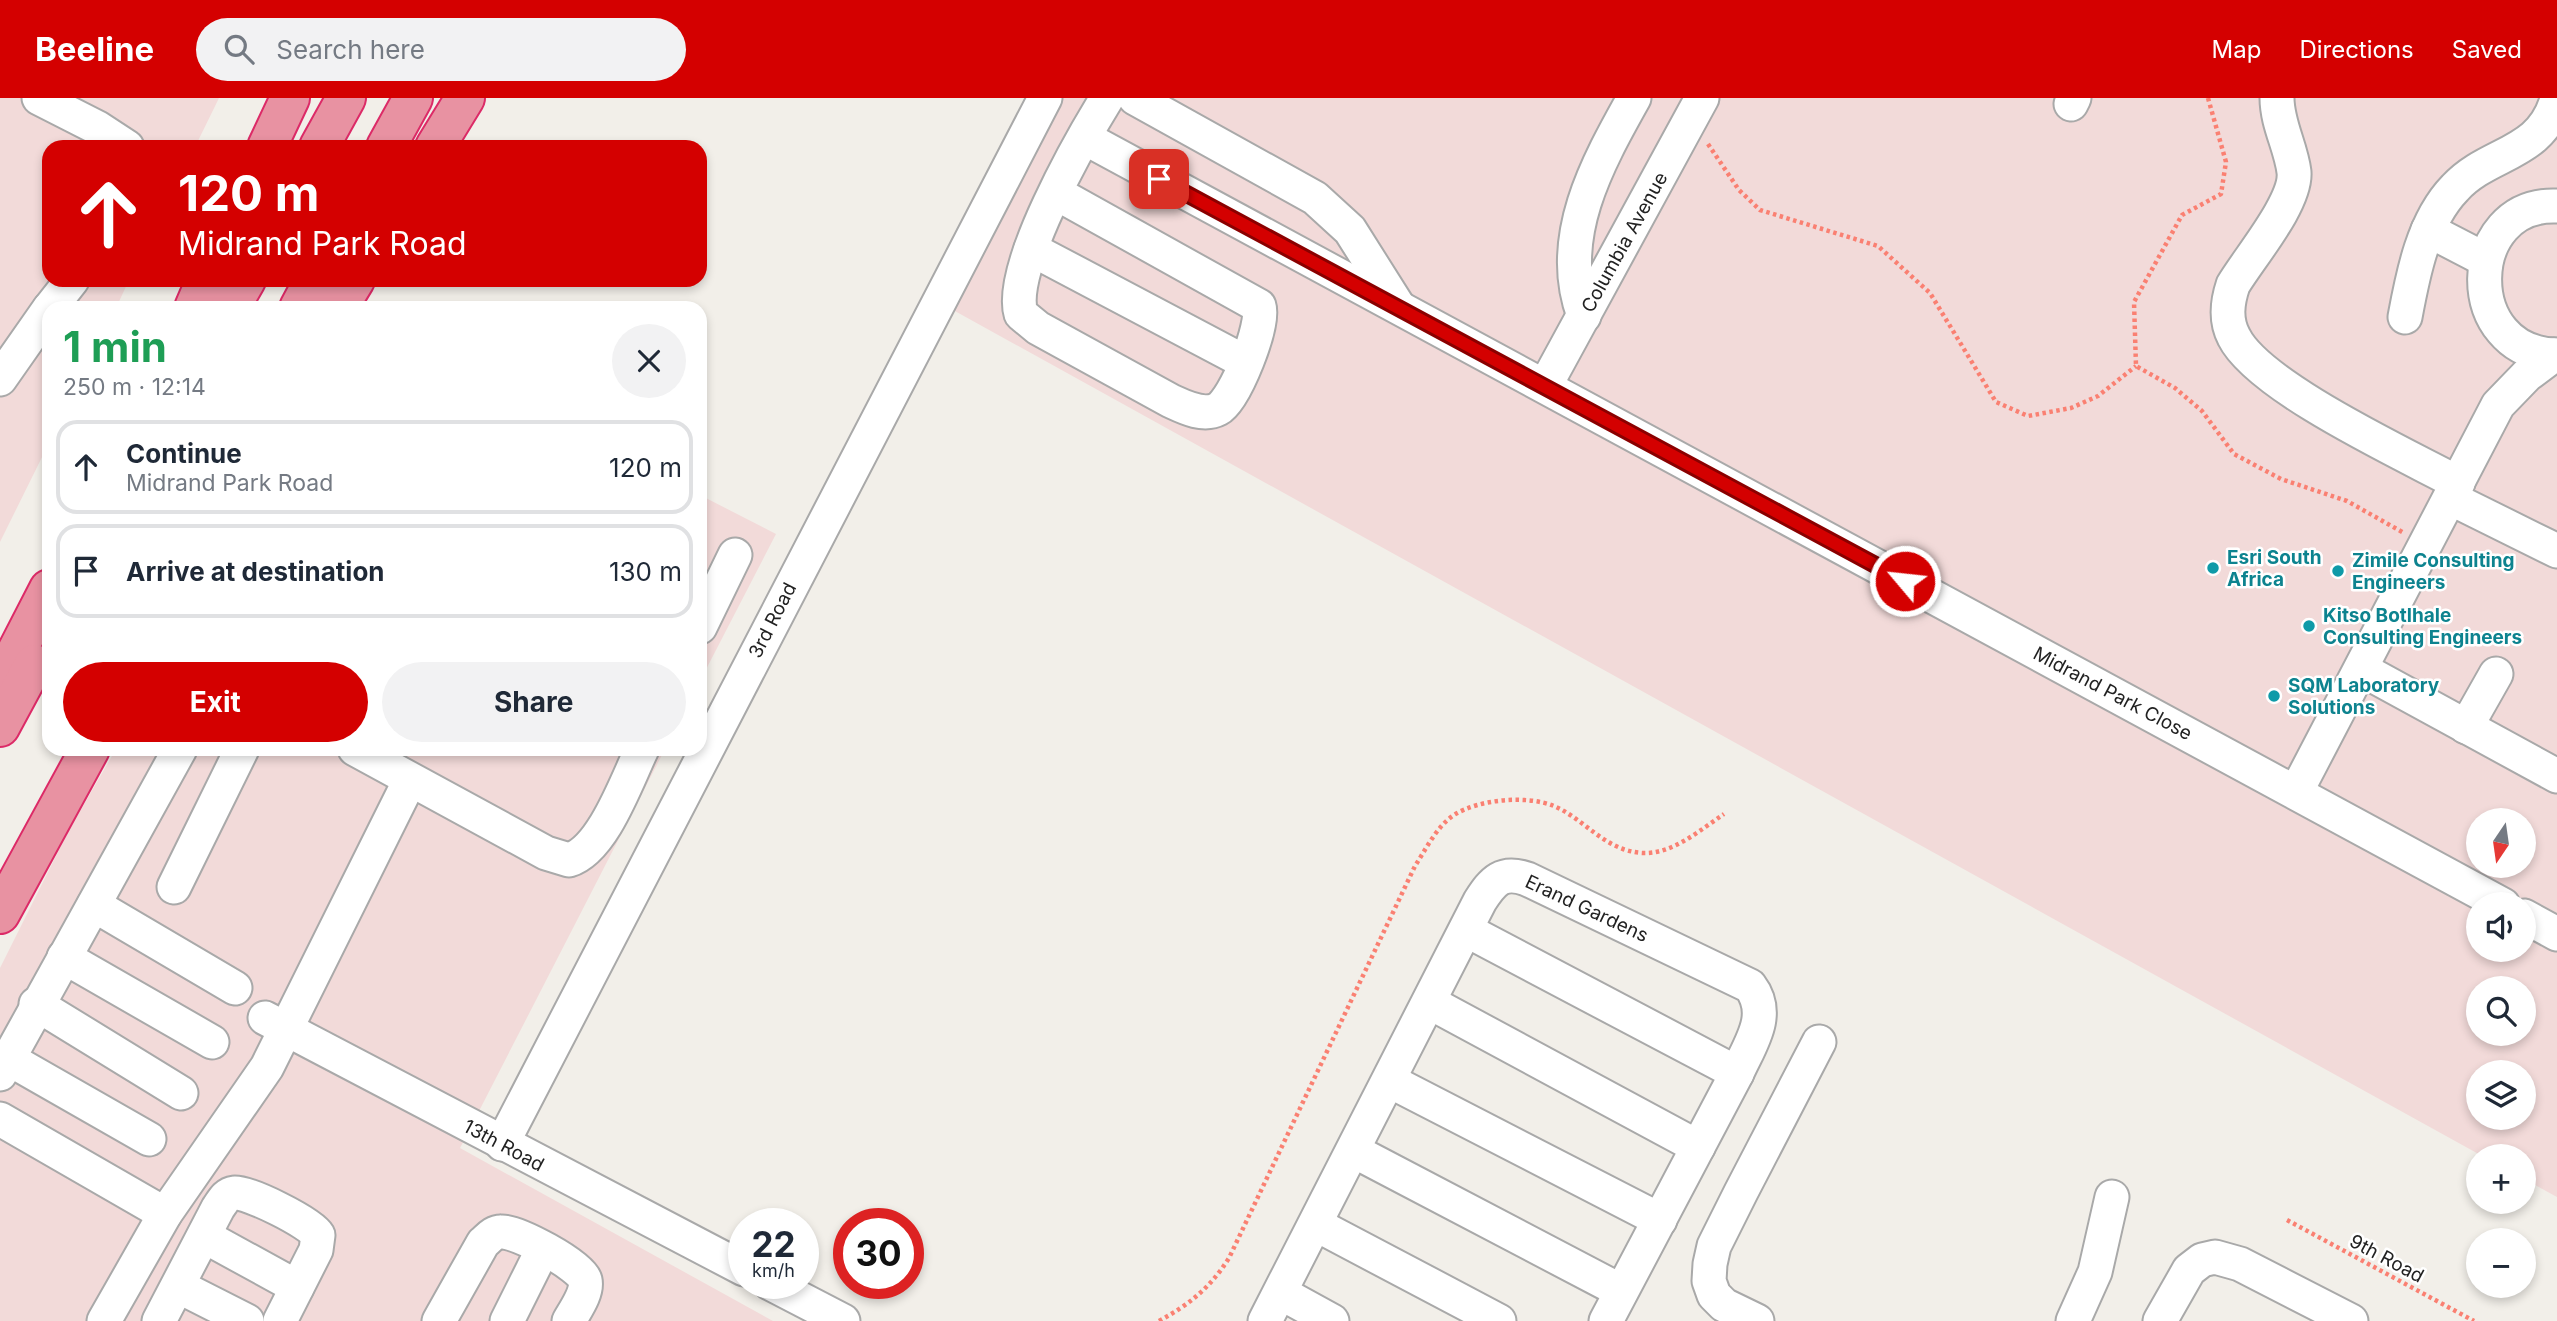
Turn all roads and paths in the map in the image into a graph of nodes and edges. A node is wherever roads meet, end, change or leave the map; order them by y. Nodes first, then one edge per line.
1 (39, 98) edge
2 (290, 98) edge
3 (346, 98) edge
4 (413, 98) edge
5 (465, 98) edge
6 (1045, 98) edge
7 (1107, 98) edge
8 (1135, 98) edge
9 (1634, 98) edge
10 (2277, 98) edge
11 (2557, 99) edge
12 (1697, 108) edge
13 (1085, 138) junction
14 (116, 140) edge
15 (270, 140) edge
16 (323, 140) edge
17 (390, 140) edge
18 (439, 140) edge
19 (1056, 194) junction
20 (2557, 206) edge
21 (2433, 220) junction
22 (1031, 249) junction
23 (2491, 249) junction
24 (66, 287) edge
25 (55, 301) edge
26 (1398, 306) junction
27 (1584, 316) junction
28 (2405, 317) dead end
29 (42, 318) edge
30 (2510, 338) junction
31 (2555, 355) edge
32 (1245, 362) junction
33 (2136, 366) dead end
34 (0, 379) edge
35 (1545, 386) junction
36 (2498, 405) junction
37 (2454, 491) junction
38 (2557, 551) edge
39 (735, 555) dead end
40 (42, 603) edge
41 (707, 613) edge
42 (42, 651) edge
43 (2361, 670) junction
44 (2496, 674) dead end
45 (0, 684) edge
46 (0, 727) edge
47 (2466, 727) junction
48 (707, 749) edge
49 (57, 756) edge
50 (86, 756) edge
51 (176, 756) edge
52 (239, 756) edge
53 (367, 756) edge
54 (639, 756) edge
55 (703, 756) edge
56 (2557, 776) edge
57 (410, 780) junction
58 (2296, 792) junction
59 (0, 863) edge
60 (174, 887) dead end
61 (2479, 892) edge
62 (94, 905) junction
63 (0, 914) edge
64 (2536, 923) edge
65 (1466, 930) junction
66 (2557, 934) edge
67 (64, 957) junction
68 (235, 988) dead end
69 (1429, 1002) junction
70 (36, 1004) junction
71 (276, 1024) junction
72 (212, 1042) dead end
73 (1819, 1042) dead end
74 (4, 1067) edge
75 (1737, 1073) junction
76 (1390, 1081) junction
77 (181, 1093) dead end
78 (0, 1119) edge
79 (149, 1139) dead end
80 (502, 1144) junction
81 (1698, 1147) junction
82 (1354, 1151) junction
83 (2112, 1197) dead end
84 (165, 1214) junction
85 (1660, 1220) junction
86 (2287, 1220) dead end
87 (1317, 1225) junction
88 (204, 1236) junction
89 (543, 1249) junction
90 (728, 1261) edge
91 (178, 1286) junction
92 (297, 1287) junction
93 (1621, 1291) junction
94 (801, 1299) edge
95 (1273, 1307) edge
96 (109, 1313) edge
97 (146, 1321) edge
98 (159, 1321) edge
99 (247, 1321) edge
100 (280, 1321) edge
101 (439, 1321) edge
102 (507, 1321) edge
103 (569, 1321) edge
104 (843, 1321) edge
105 (1332, 1321) edge
106 (1499, 1321) edge
107 (1606, 1321) edge
108 (1758, 1321) edge
109 (2073, 1321) edge
110 (2160, 1321) edge
111 (2351, 1321) edge
112 (2474, 1321) edge

1 - 14 street
2 - 15 highway
3 - 16 highway
4 - 17 highway
5 - 18 highway
6 - 48 street, 3rd Road
7 - 13 street
8 - 26 street
9 - 27 street
10 - 37 street
11 - 21 street
12 - 27 street, Columbia Avenue
12 - 33 path
13 - 19 street
13 - 26 street, Midrand Park Close
19 - 22 street
19 - 32 street
20 - 23 street
21 - 23 street
21 - 28 street
22 - 32 street
22 - 32 street
23 - 30 street
24 - 25 street
26 - 35 street, Midrand Park Close
27 - 35 street, Columbia Avenue
29 - 34 street
30 - 31 street
30 - 36 street
31 - 36 street
35 - 58 street, Midrand Park Close
36 - 37 street
37 - 38 street
37 - 43 street
39 - 41 street
40 - 45 highway
42 - 46 highway
43 - 47 street
43 - 58 street
44 - 47 street
47 - 56 street
49 - 59 highway
50 - 63 highway
51 - 62 street
52 - 60 street
53 - 57 street
54 - 57 street
55 - 80 street, 3rd Road
57 - 71 street
58 - 61 street, Midrand Park Close
62 - 67 street
62 - 68 street
64 - 66 street
65 - 69 street, Erand Gardens
65 - 75 street
65 - 75 street, Erand Gardens
67 - 70 street
67 - 72 street
69 - 76 street, Erand Gardens
69 - 81 street
70 - 74 street
70 - 77 street
71 - 80 street, 13th Road
71 - 84 street
73 - 108 street
74 - 79 street
75 - 81 street, Erand Gardens
76 - 82 street, Erand Gardens
76 - 85 street
78 - 84 street
80 - 90 street, 13th Road
81 - 85 street, Erand Gardens
82 - 87 street, Erand Gardens
82 - 93 street
83 - 109 street
84 - 96 street
85 - 93 street, Erand Gardens
86 - 112 path, 9th Road
87 - 95 street, Erand Gardens
87 - 106 street
88 - 91 street
88 - 92 street
88 - 92 street
89 - 101 street
89 - 102 street
89 - 103 street
91 - 98 street
91 - 99 street
92 - 100 street
93 - 107 street, Erand Gardens
94 - 104 street
95 - 105 street
96 - 97 street
110 - 111 street

